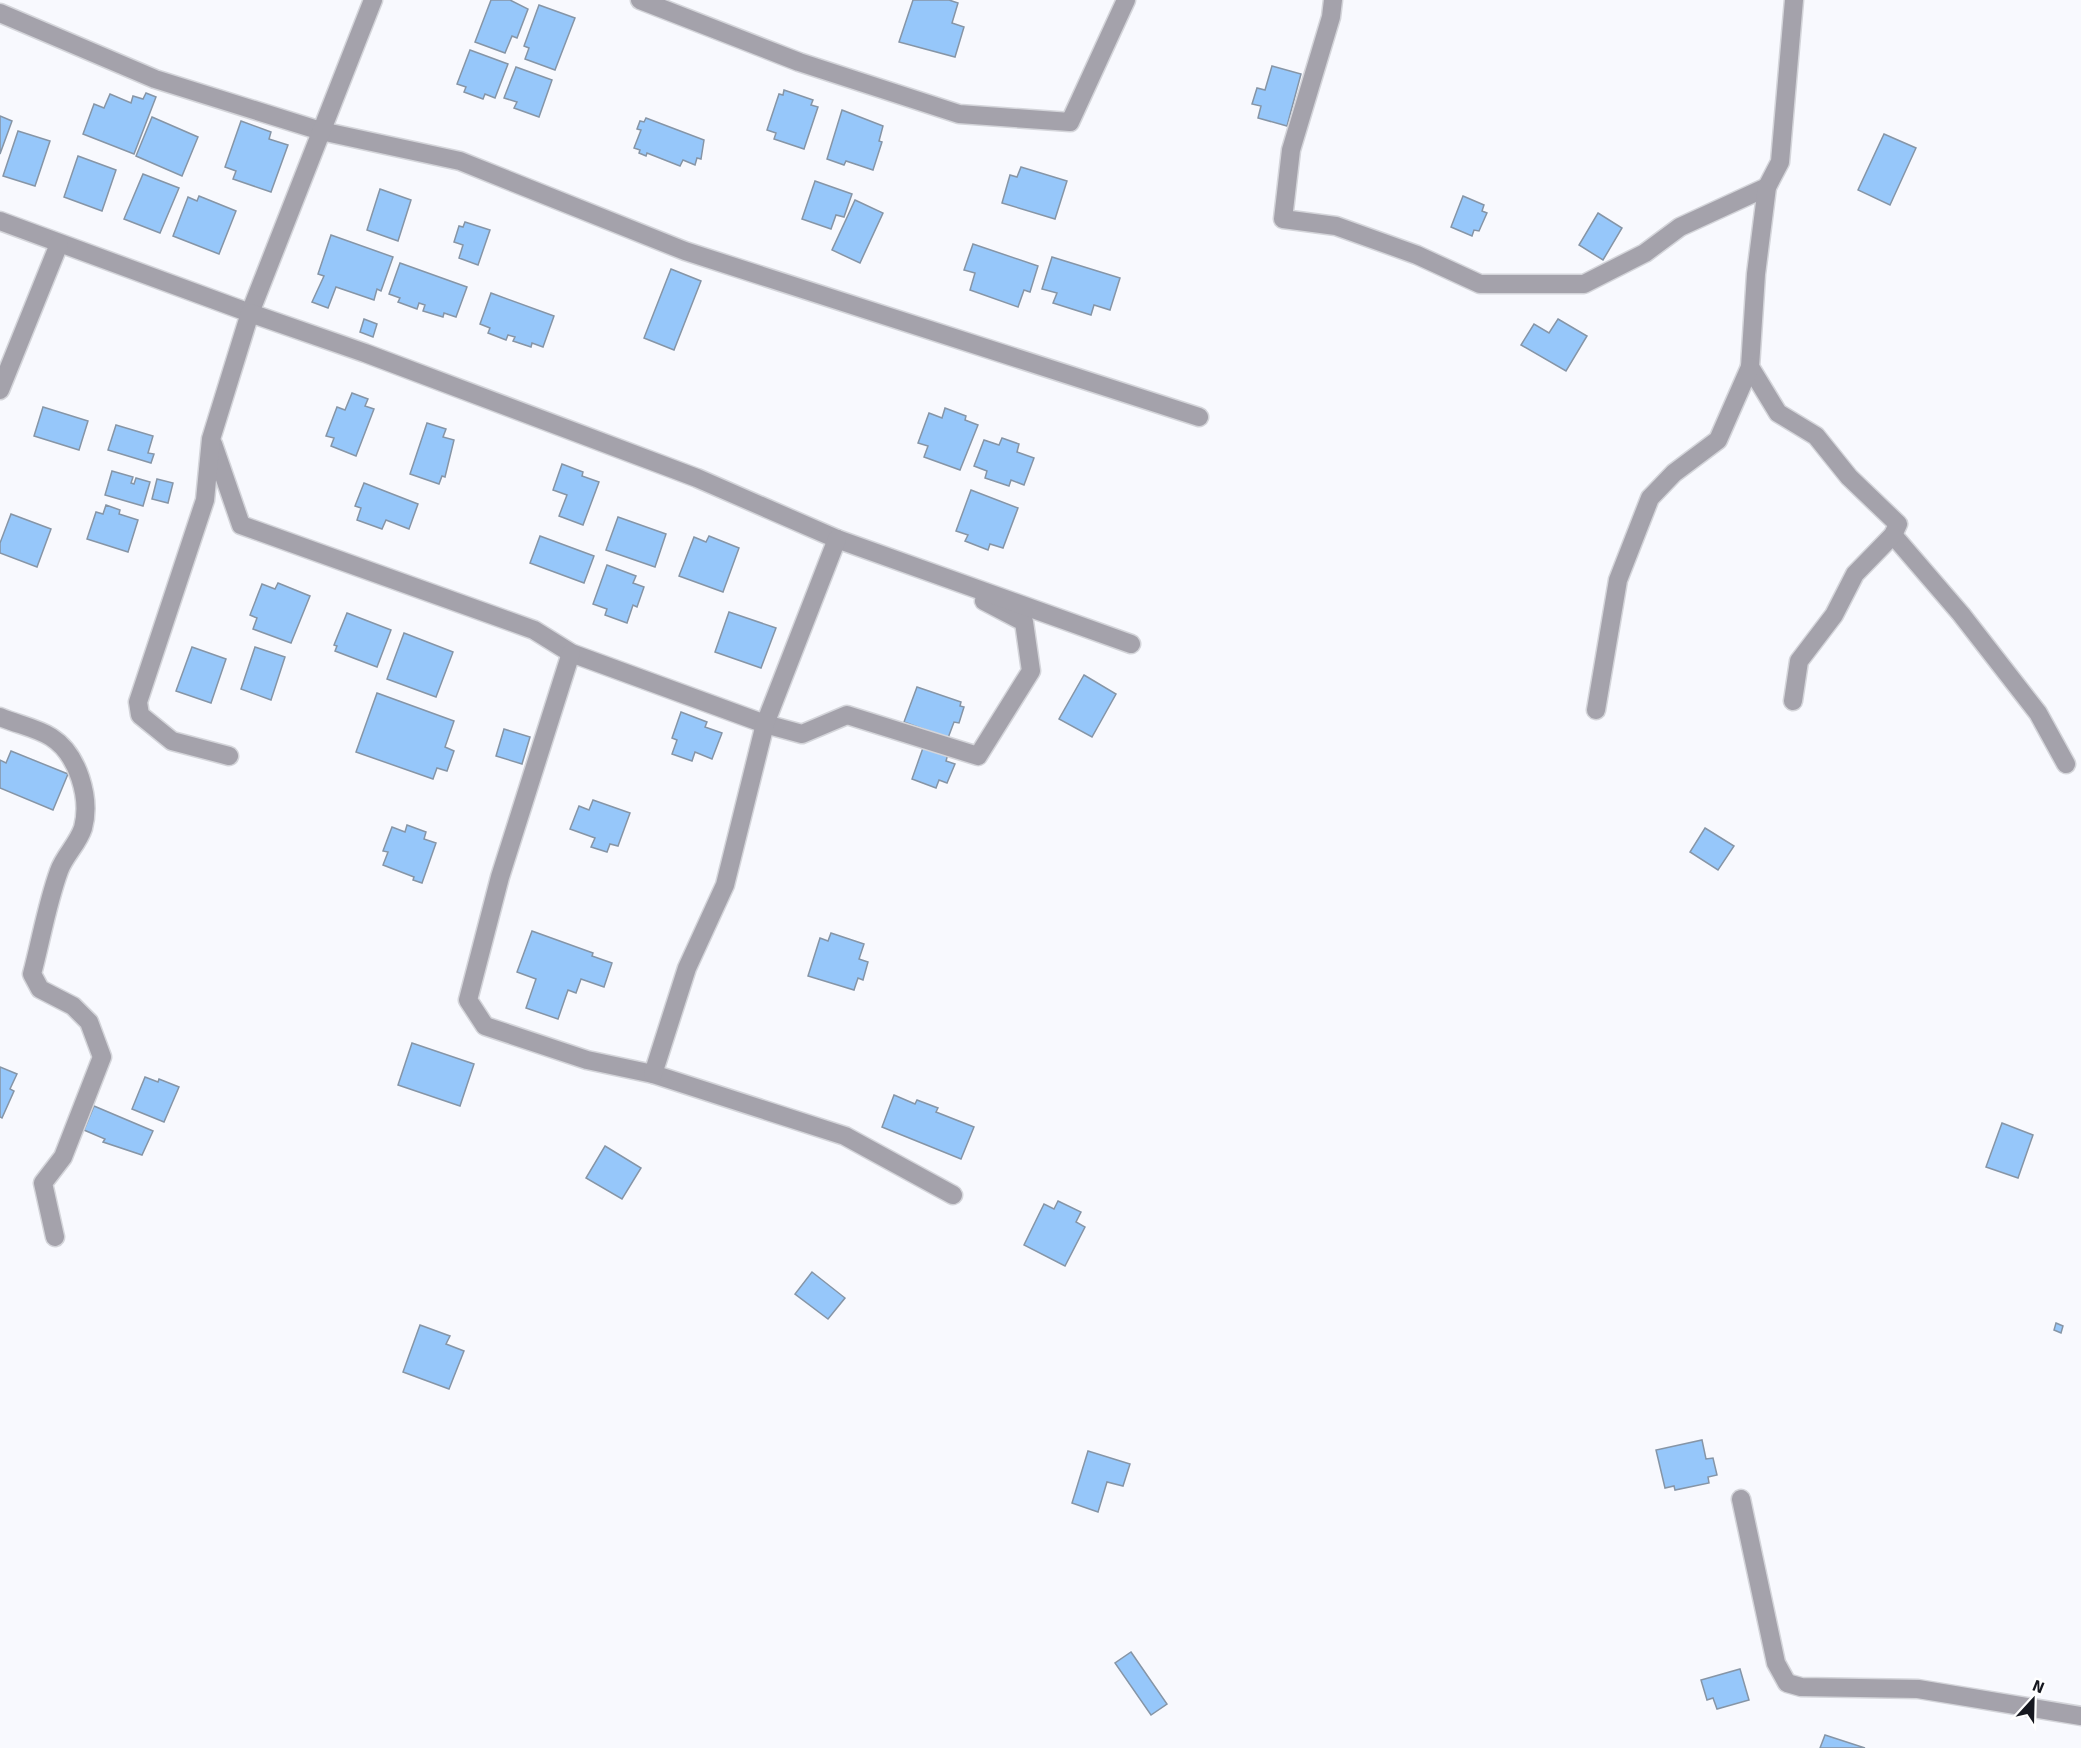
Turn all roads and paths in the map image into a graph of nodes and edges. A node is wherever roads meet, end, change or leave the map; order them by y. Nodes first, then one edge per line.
1 (373, 0) edge
2 (640, 0) edge
3 (1126, 0) edge
4 (1333, 0) edge
5 (1794, 0) edge
6 (0, 13) edge
7 (321, 131) junction
8 (1767, 187) junction
9 (0, 221) edge
10 (59, 244) junction
11 (250, 313) junction
12 (1750, 367) junction
13 (0, 390) edge
14 (1199, 417) dead end
15 (211, 439) junction
16 (1893, 535) junction
17 (837, 539) junction
18 (930, 572) junction
19 (1131, 644) dead end
20 (572, 653) junction
21 (1793, 701) dead end
22 (1596, 710) dead end
23 (0, 717) edge
24 (765, 724) junction
25 (229, 756) dead end
26 (2066, 764) dead end
27 (653, 1074) junction
28 (953, 1195) dead end
29 (55, 1237) dead end
30 (1741, 1499) dead end
31 (2081, 1716) edge

1 - 7 street
2 - 3 street
4 - 8 street
5 - 8 street
6 - 7 street
7 - 11 street
7 - 14 street
8 - 12 street
9 - 10 street
10 - 11 street
10 - 13 street
11 - 15 street
11 - 17 street
12 - 16 street
12 - 22 street
15 - 20 street
15 - 25 street
16 - 21 street
16 - 26 street
17 - 18 street
17 - 24 street
18 - 19 street
18 - 24 street
20 - 24 street
20 - 27 street
23 - 29 street
24 - 27 street
27 - 28 street
30 - 31 street

